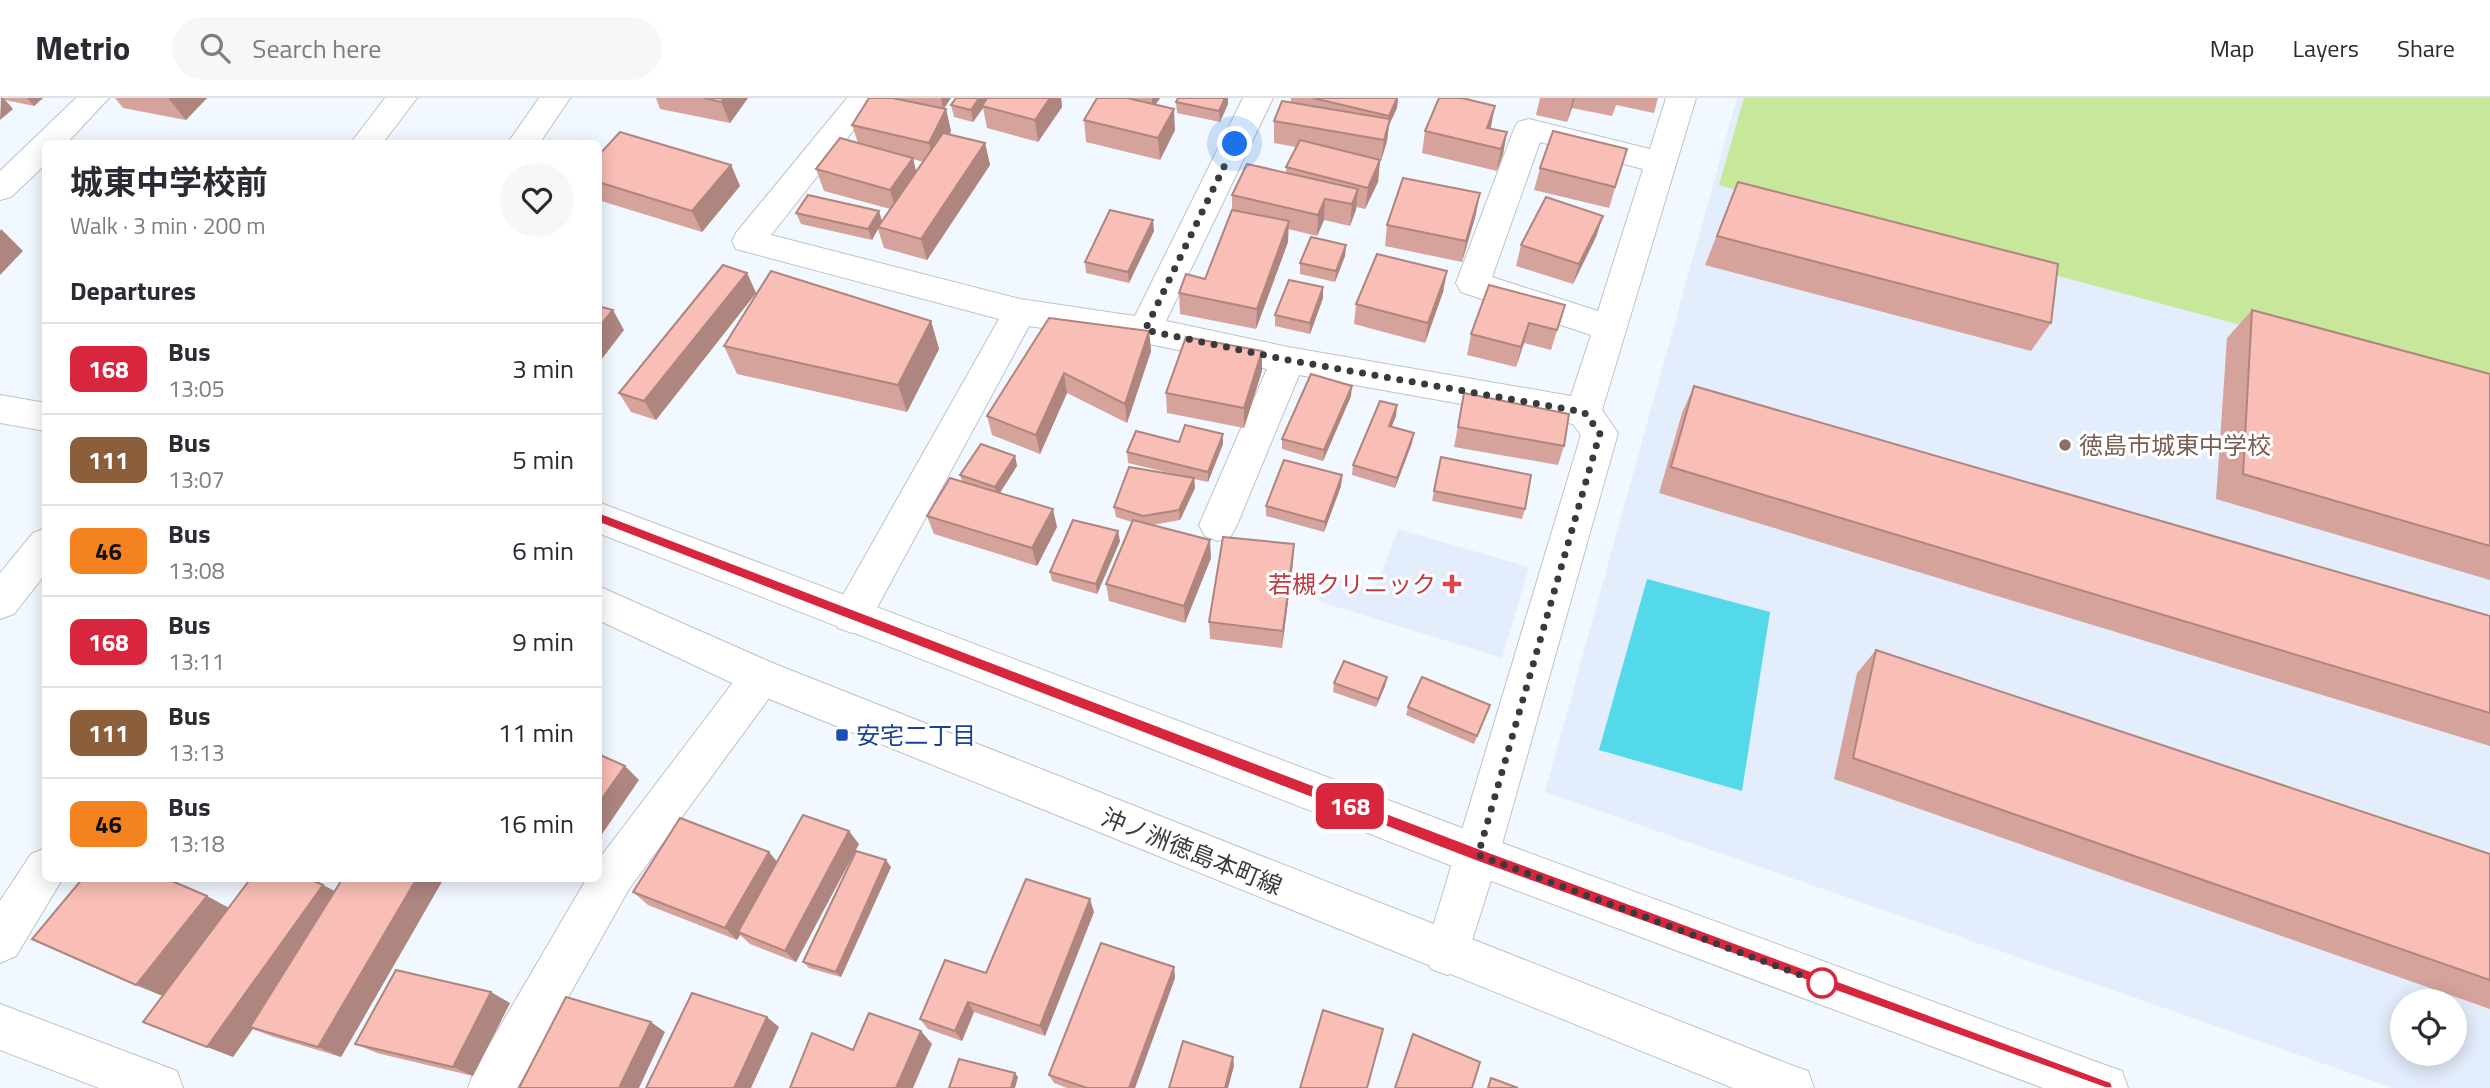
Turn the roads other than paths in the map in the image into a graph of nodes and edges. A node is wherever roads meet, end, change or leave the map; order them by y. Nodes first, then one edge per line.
1 (94, 98) edge
2 (369, 98) edge
3 (402, 98) edge
4 (555, 98) edge
5 (864, 98) edge
6 (1258, 98) edge
7 (1681, 98) edge
8 (50, 140) edge
9 (343, 140) edge
10 (368, 140) edge
11 (525, 140) edge
12 (42, 148) edge
13 (1660, 163) junction
14 (0, 189) edge
15 (1020, 312) junction
16 (1609, 328) junction
17 (1145, 330) junction
18 (1288, 360) junction
19 (0, 409) edge
20 (1584, 412) junction
21 (42, 416) edge
22 (602, 519) edge
23 (1218, 525) dead end
24 (42, 549) edge
25 (0, 601) edge
26 (602, 604) edge
27 (852, 616) junction
28 (761, 677) junction
29 (1478, 855) junction
30 (42, 875) edge
31 (0, 941) edge
32 (1447, 953) junction
33 (0, 1027) edge
34 (1724, 1076) edge
35 (160, 1088) edge
36 (491, 1088) edge
37 (1791, 1088) edge
38 (2105, 1088) edge

1 - 8 street
2 - 9 street
3 - 10 street
4 - 11 street
5 - 15 street
6 - 17 street
7 - 13 street
12 - 14 street
13 - 16 street
13 - 16 street
15 - 17 street
15 - 27 street
16 - 20 street
17 - 18 street
18 - 20 street
18 - 23 street
19 - 21 street
20 - 29 street
22 - 27 street
24 - 25 street
26 - 28 street, 沖ノ洲徳島本町線
27 - 29 street
28 - 32 street, 沖ノ洲徳島本町線
28 - 36 street
29 - 32 street
29 - 38 street
30 - 31 street
32 - 34 street, 沖ノ洲徳島本町線
33 - 35 street
34 - 37 street, 沖ノ洲徳島本町線

